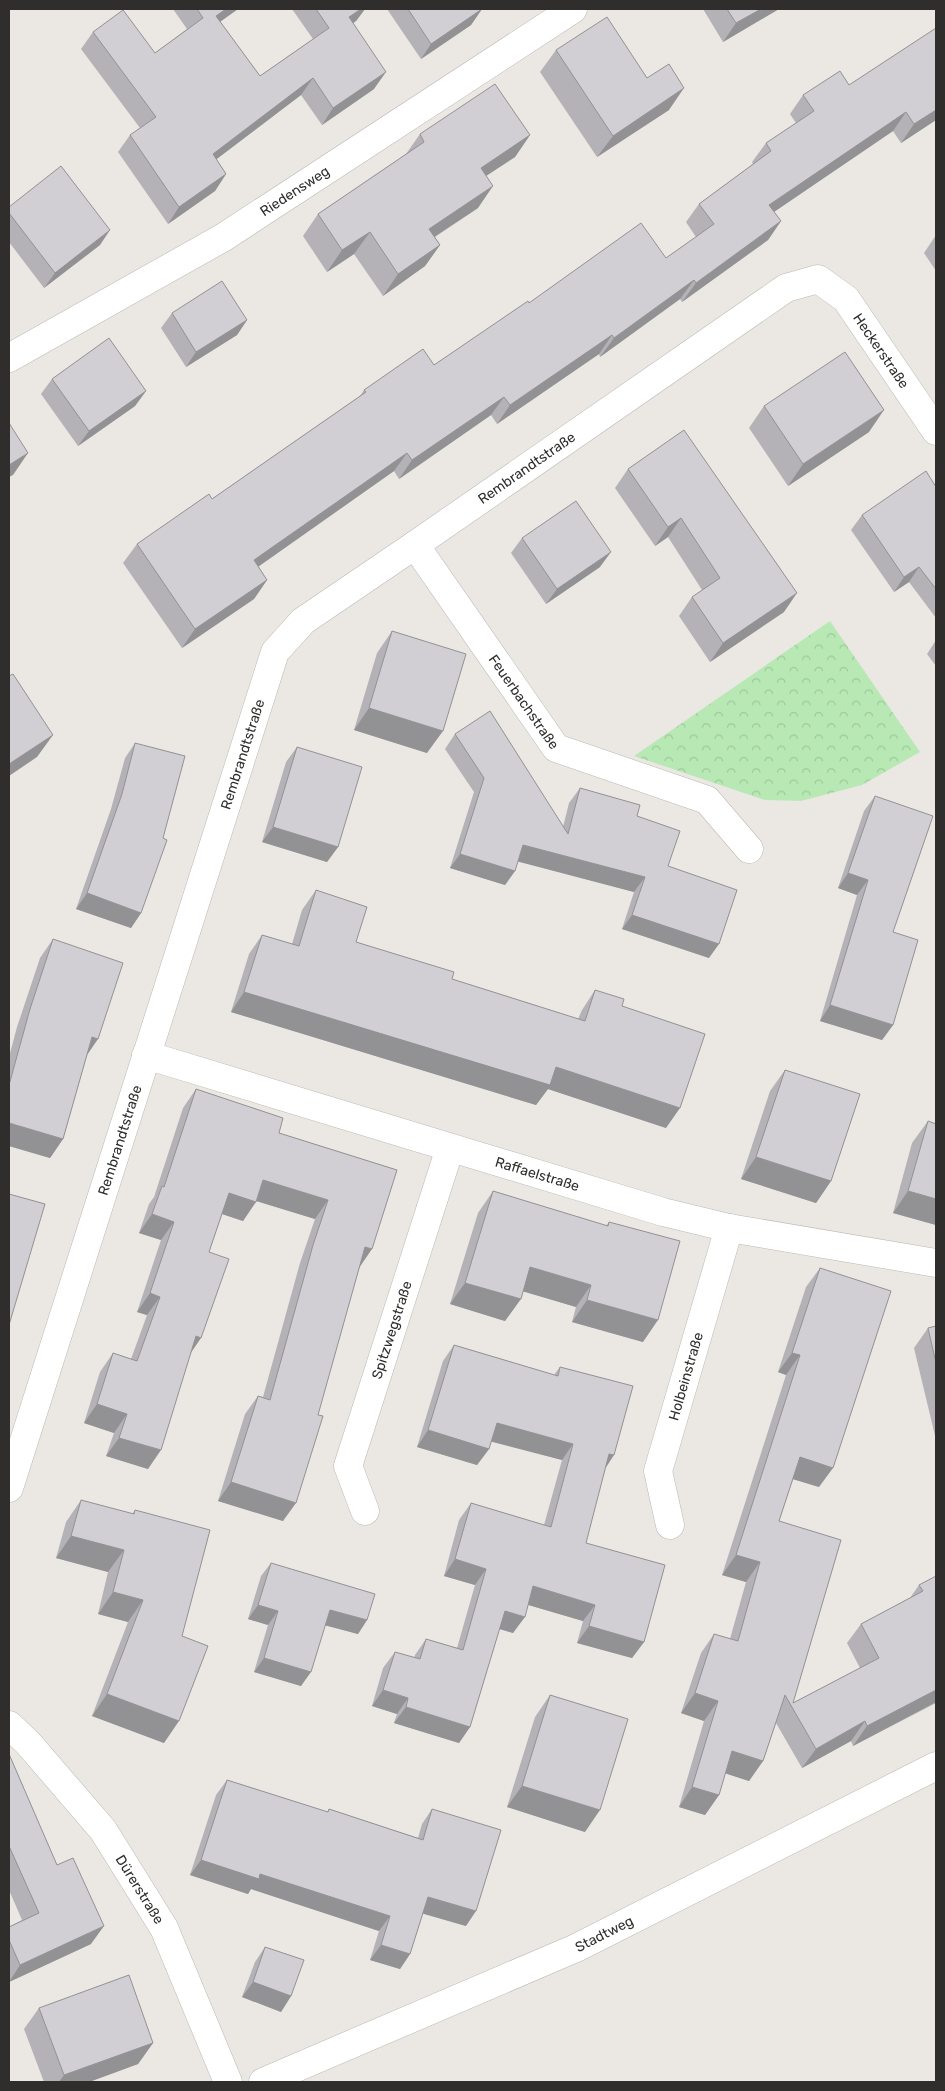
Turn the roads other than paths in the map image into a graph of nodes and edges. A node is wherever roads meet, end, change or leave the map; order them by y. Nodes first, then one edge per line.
1 (573, 9) edge
2 (818, 279) joint
3 (9, 358) edge
4 (936, 431) edge
5 (415, 545) junction
6 (749, 849) dead end
7 (146, 1055) junction
8 (450, 1148) junction
9 (729, 1228) junction
10 (936, 1263) edge
11 (9, 1488) edge
12 (365, 1512) dead end
13 (670, 1525) dead end
14 (9, 1725) edge
15 (936, 1766) edge
16 (228, 2082) edge
17 (263, 2082) edge

1 - 3 street, Riedensweg
2 - 4 street, Heckerstraße
2 - 5 street, Rembrandtstraße
5 - 6 street, Feuerbachstraße
5 - 7 street, Rembrandtstraße
7 - 8 street, Raffaelstraße
7 - 11 street, Rembrandtstraße
8 - 9 street, Raffaelstraße
8 - 12 street, Spitzwegstraße
9 - 10 street, Raffaelstraße
9 - 13 street, Holbeinstraße
14 - 16 street, Dürerstraße
15 - 17 street, Stadtweg

